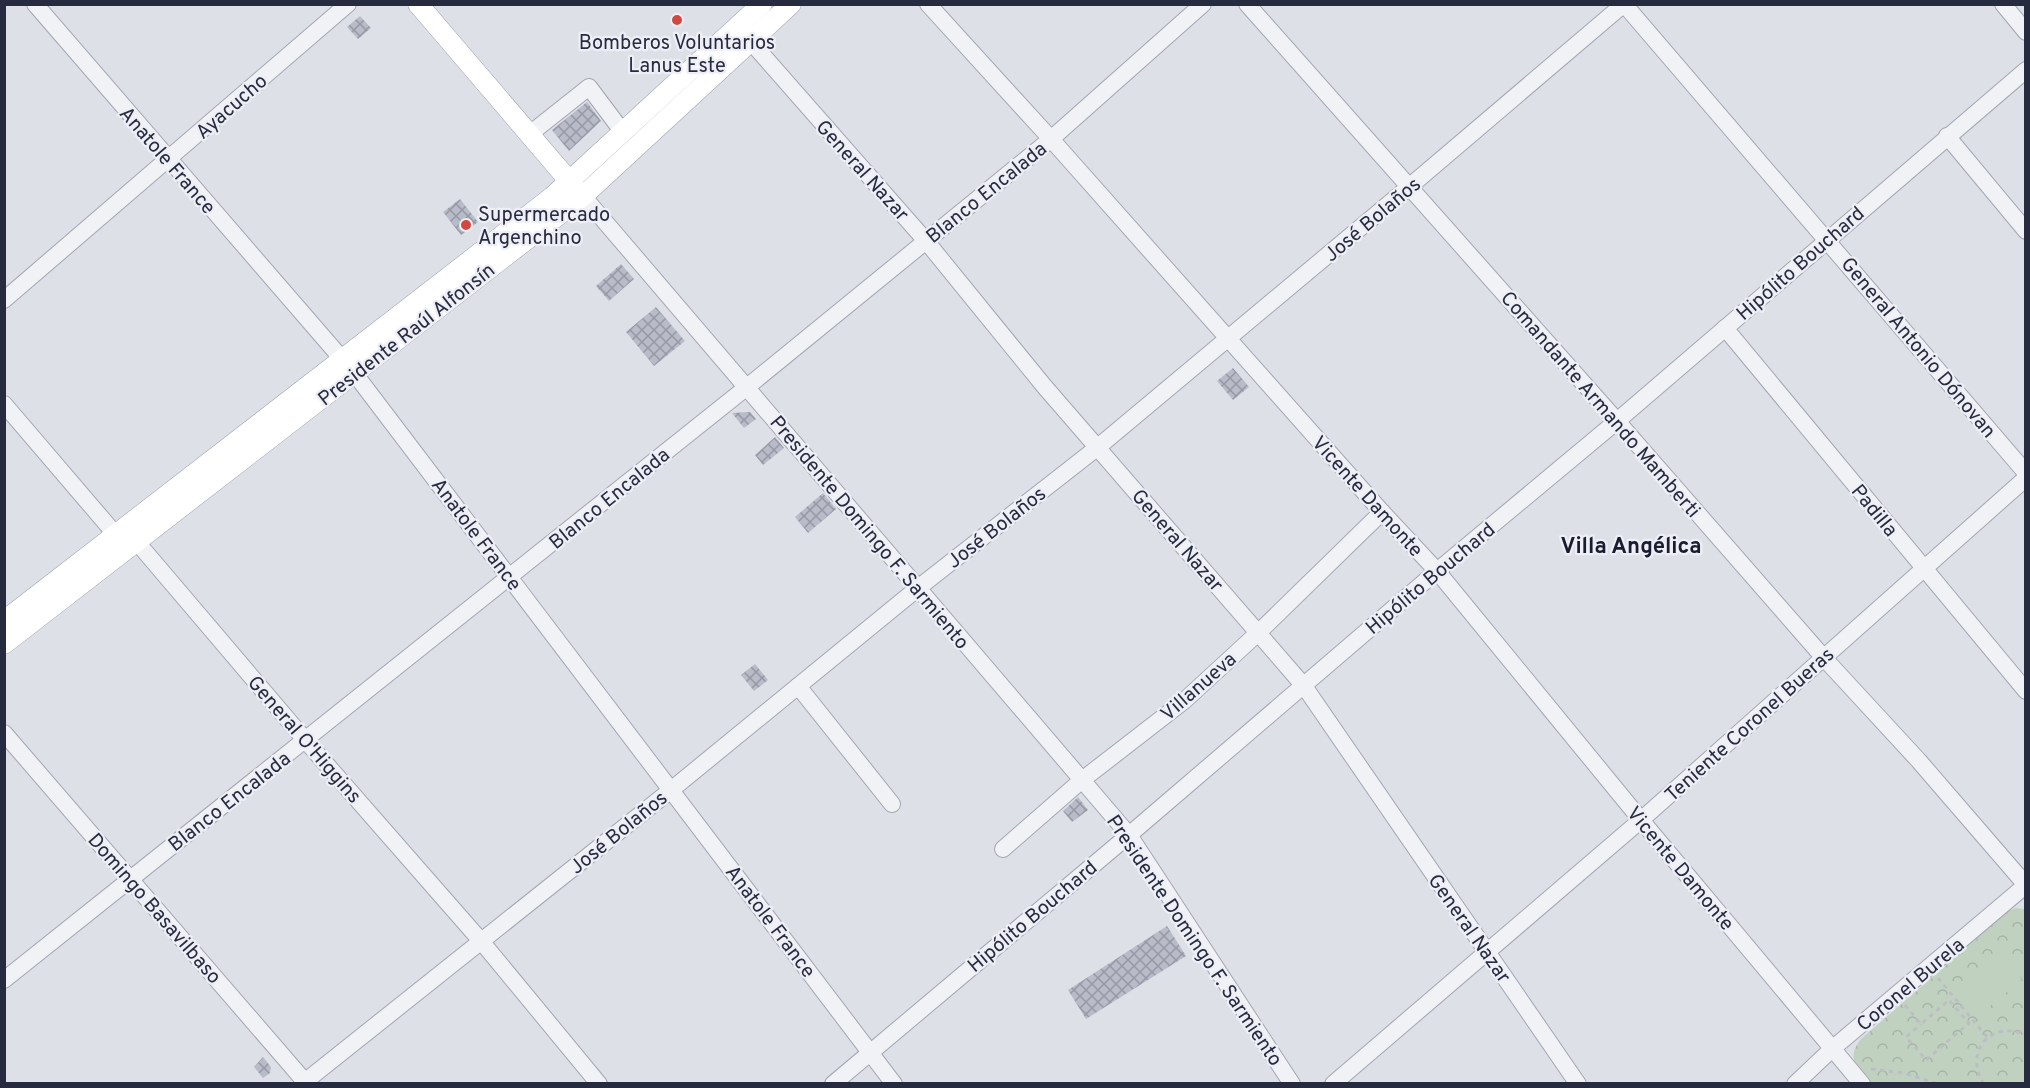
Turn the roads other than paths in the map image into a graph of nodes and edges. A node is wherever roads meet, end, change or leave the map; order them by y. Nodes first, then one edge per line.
1 (35, 4) edge
2 (348, 4) edge
3 (418, 4) edge
4 (762, 4) edge
5 (791, 4) edge
6 (928, 4) edge
7 (1203, 4) edge
8 (1247, 4) edge
9 (2003, 4) edge
10 (1624, 5) edge
11 (738, 27) junction
12 (2025, 32) edge
13 (751, 44) junction
14 (2025, 70) edge
15 (622, 131) junction
16 (531, 134) junction
17 (1947, 136) junction
18 (1051, 139) junction
19 (168, 160) junction
20 (570, 181) junction
21 (1409, 187) junction
22 (583, 196) junction
23 (2025, 231) edge
24 (1827, 239) junction
25 (926, 241) junction
26 (4, 300) edge
27 (1725, 328) junction
28 (1228, 340) junction
29 (341, 360) junction
30 (355, 375) junction
31 (747, 387) junction
32 (4, 404) edge
33 (1617, 421) junction
34 (1098, 447) junction
35 (2025, 472) edge
36 (2025, 478) edge
37 (1382, 512) junction
38 (116, 535) junction
39 (136, 541) junction
40 (1924, 569) junction
41 (1437, 571) junction
42 (510, 578) junction
43 (918, 588) junction
44 (4, 621) edge
45 (1259, 632) junction
46 (4, 644) edge
47 (1824, 658) junction
48 (798, 686) junction
49 (1304, 686) junction
50 (2025, 691) edge
51 (4, 733) edge
52 (306, 741) junction
53 (1082, 780) junction
54 (671, 790) junction
55 (892, 804) dead end
56 (1641, 820) junction
57 (1129, 836) junction
58 (1003, 849) dead end
59 (130, 879) junction
60 (2025, 885) edge
61 (481, 941) junction
62 (1487, 952) junction
63 (4, 980) edge
64 (1832, 1049) junction
65 (870, 1051) junction
66 (1857, 1077) edge
67 (304, 1083) edge
68 (599, 1083) edge
69 (833, 1083) edge
70 (894, 1083) edge
71 (1292, 1083) edge
72 (1333, 1083) edge
73 (1578, 1083) edge
74 (1795, 1083) edge

1 - 19 street, Anatole France
2 - 19 street, Ayacucho
3 - 16 main road, Presidente Domingo F. Sarmiento
4 - 11 main road, Presidente Raúl Alfonsín
5 - 13 main road, Presidente Raúl Alfonsín
6 - 18 street, Vicente Damonte
7 - 18 street, Blanco Encalada
8 - 21 street, Comandante Armando Mamberti
9 - 12 street
10 - 21 street, José Bolaños
10 - 24 street, General Antonio Dónovan
11 - 13 street, General Nazar
11 - 15 main road, Presidente Raúl Alfonsín
13 - 22 main road, Presidente Raúl Alfonsín
13 - 25 street, General Nazar
14 - 17 street, Hipólito Bouchard
15 - 16 street
15 - 20 main road, Presidente Raúl Alfonsín
16 - 20 main road, Presidente Domingo F. Sarmiento
17 - 23 street
17 - 24 street, Hipólito Bouchard
18 - 25 street, Blanco Encalada
18 - 28 street, Vicente Damonte
19 - 26 street, Ayacucho
19 - 29 street, Anatole France
20 - 22 main road, Presidente Domingo F. Sarmiento
20 - 29 main road, Presidente Raúl Alfonsín
21 - 28 street, José Bolaños
21 - 33 street, Comandante Armando Mamberti
22 - 30 main road, Presidente Raúl Alfonsín
22 - 31 street, Presidente Domingo F. Sarmiento
24 - 27 street, Hipólito Bouchard
24 - 35 street, General Antonio Dónovan
25 - 31 street, Blanco Encalada
25 - 34 street, General Nazar
27 - 33 street, Hipólito Bouchard
27 - 40 street, Padilla
28 - 34 street, José Bolaños
28 - 37 street, Vicente Damonte
29 - 30 street, Anatole France
29 - 38 main road, Presidente Raúl Alfonsín
30 - 39 main road, Presidente Raúl Alfonsín
30 - 42 street, Anatole France
31 - 42 street, Blanco Encalada
31 - 43 street, Presidente Domingo F. Sarmiento
32 - 38 street
33 - 41 street, Hipólito Bouchard
33 - 47 street, Comandante Armando Mamberti
34 - 43 street, José Bolaños
34 - 45 street, General Nazar
36 - 40 street, Teniente Coronel Bueras
37 - 41 street, Vicente Damonte
37 - 45 street, Villanueva
38 - 39 street
38 - 44 main road, Presidente Raúl Alfonsín
39 - 46 main road, Presidente Raúl Alfonsín
39 - 52 street, General O'Higgins
40 - 47 street, Teniente Coronel Bueras
40 - 50 street, Padilla
41 - 49 street, Hipólito Bouchard
41 - 56 street, Vicente Damonte
42 - 52 street, Blanco Encalada
42 - 54 street, Anatole France
43 - 48 street, José Bolaños
43 - 53 street, Presidente Domingo F. Sarmiento
45 - 49 street, General Nazar
45 - 53 street, Villanueva
47 - 56 street, Teniente Coronel Bueras
47 - 60 street, Comandante Armando Mamberti
48 - 54 street, José Bolaños
48 - 55 street
49 - 57 street, Hipólito Bouchard
49 - 62 street, General Nazar
51 - 59 street, Domingo Basavilbaso
52 - 59 street, Blanco Encalada
52 - 61 street, General O'Higgins
53 - 57 street, Presidente Domingo F. Sarmiento
53 - 58 street, Villanueva
54 - 61 street, José Bolaños
54 - 65 street, Anatole France
56 - 62 street, Teniente Coronel Bueras
56 - 64 street, Vicente Damonte
57 - 65 street, Hipólito Bouchard
57 - 71 street, Presidente Domingo F. Sarmiento
59 - 63 street, Blanco Encalada
59 - 67 street, Domingo Basavilbaso
60 - 64 street, Coronel Burela
61 - 67 street, José Bolaños
61 - 68 street, General O'Higgins
62 - 72 street, Teniente Coronel Bueras
62 - 73 street, General Nazar
64 - 66 street, Vicente Damonte
64 - 74 street, Coronel Burela
65 - 69 street, Hipólito Bouchard
65 - 70 street, Anatole France

